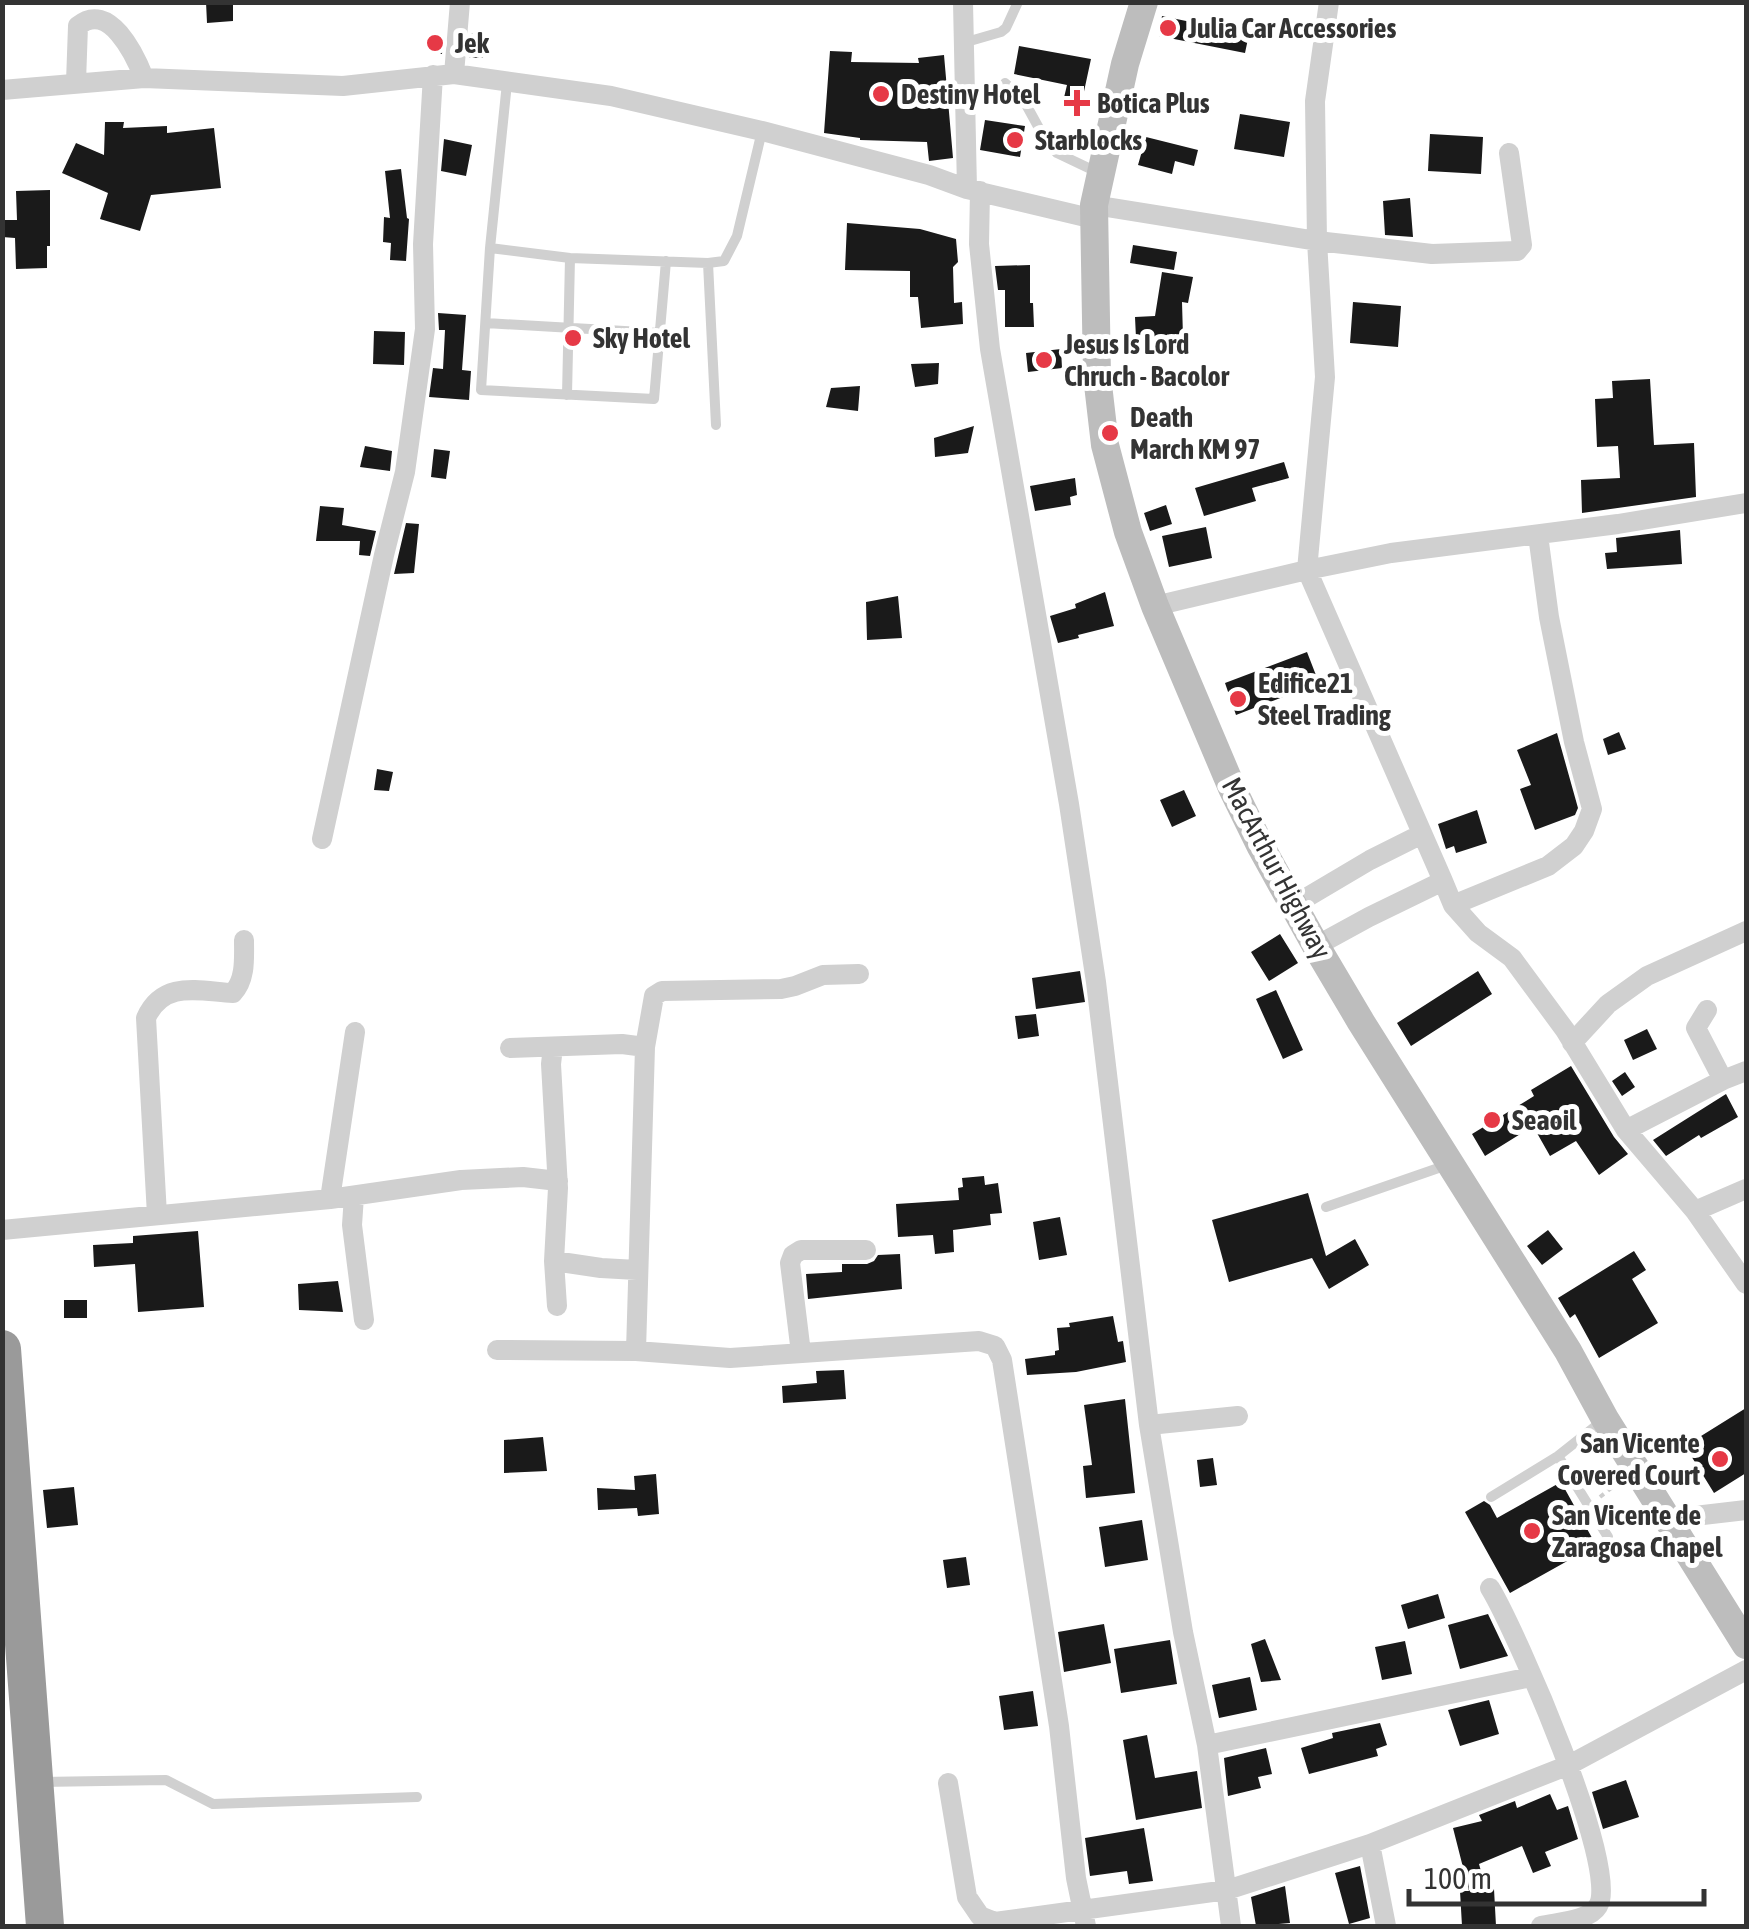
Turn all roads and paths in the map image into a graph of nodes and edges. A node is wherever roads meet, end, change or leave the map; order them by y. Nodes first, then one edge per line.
1 (460, 2) edge
2 (963, 2) edge
3 (1018, 2) edge
4 (1144, 2) edge
5 (1328, 2) edge
6 (962, 43) junction
7 (443, 74) junction
8 (144, 78) junction
9 (76, 82) junction
10 (507, 82) junction
11 (1006, 83) dead end
12 (2, 90) edge
13 (762, 130) junction
14 (1509, 153) dead end
15 (1100, 173) junction
16 (974, 190) junction
17 (1094, 212) junction
18 (1317, 241) junction
19 (490, 248) junction
20 (570, 258) junction
21 (666, 261) junction
22 (708, 263) junction
23 (486, 323) junction
24 (568, 328) junction
25 (659, 334) junction
26 (567, 395) junction
27 (716, 425) dead end
28 (1746, 503) edge
29 (1538, 535) junction
30 (1307, 570) junction
31 (1155, 606) junction
32 (1422, 834) junction
33 (322, 839) dead end
34 (1442, 880) junction
35 (1294, 905) junction
36 (1453, 905) junction
37 (1746, 930) edge
38 (244, 940) dead end
39 (1316, 946) junction
40 (859, 974) dead end
41 (1707, 1010) dead end
42 (355, 1032) dead end
43 (1572, 1043) junction
44 (552, 1047) junction
45 (510, 1048) dead end
46 (645, 1048) junction
47 (1746, 1071) edge
48 (1723, 1080) junction
49 (1626, 1130) junction
50 (1450, 1164) junction
51 (558, 1181) junction
52 (1746, 1189) edge
53 (354, 1196) junction
54 (330, 1199) junction
55 (1326, 1207) dead end
56 (1695, 1211) junction
57 (157, 1215) junction
58 (2, 1230) edge
59 (866, 1250) dead end
60 (554, 1261) junction
61 (638, 1270) junction
62 (1746, 1284) edge
63 (557, 1306) dead end
64 (364, 1320) dead end
65 (2, 1349) edge
66 (497, 1350) dead end
67 (636, 1351) junction
68 (801, 1352) junction
69 (1238, 1416) dead end
70 (1605, 1419) junction
71 (1148, 1426) junction
72 (1558, 1456) junction
73 (1636, 1468) junction
74 (1491, 1498) dead end
75 (1588, 1506) junction
76 (1746, 1510) edge
77 (1669, 1519) junction
78 (1608, 1537) dead end
79 (1490, 1588) dead end
80 (1746, 1644) edge
81 (1746, 1670) edge
82 (1531, 1676) junction
83 (1207, 1745) junction
84 (1569, 1765) junction
85 (34, 1782) junction
86 (948, 1783) dead end
87 (417, 1797) dead end
88 (1370, 1844) junction
89 (1227, 1890) junction
90 (1085, 1919) edge
91 (45, 1926) edge
92 (1231, 1926) edge
93 (1386, 1926) edge
94 (1542, 1926) edge

1 - 7 street
2 - 6 street
3 - 6 lane
4 - 15 main road, MacArthur Highway
5 - 18 street
6 - 16 street
7 - 8 street
7 - 10 street
7 - 33 street
8 - 9 street
8 - 9 street
9 - 12 street
10 - 13 street
10 - 19 lane
11 - 15 lane
13 - 16 street
13 - 22 lane
14 - 18 street
15 - 17 main road, MacArthur Highway
16 - 17 street
16 - 71 street
17 - 18 street
17 - 31 main road, MacArthur Highway
18 - 30 street
19 - 20 lane
19 - 23 lane
20 - 21 lane
20 - 24 lane
21 - 22 lane
21 - 25 lane
22 - 27 lane
23 - 24 lane
23 - 26 lane
24 - 25 lane
24 - 26 lane
25 - 26 lane
28 - 29 street
29 - 30 street
29 - 36 street
30 - 31 street
30 - 32 street
31 - 35 main road, MacArthur Highway
32 - 34 street
32 - 35 street
34 - 36 street
34 - 39 street
35 - 39 main road, MacArthur Highway
36 - 43 street
37 - 43 street
38 - 57 street
39 - 50 main road, MacArthur Highway
40 - 46 street
41 - 48 street
42 - 54 street
43 - 49 street
44 - 45 street
44 - 46 street
44 - 51 street
46 - 61 street
47 - 48 street
48 - 49 street
49 - 56 street
50 - 55 lane
50 - 70 main road, MacArthur Highway
51 - 53 street
51 - 60 street
52 - 56 street
53 - 54 street
53 - 64 street
54 - 57 street
56 - 62 street
57 - 58 street
59 - 68 street
60 - 61 street
60 - 63 street
61 - 67 street
65 - 85 highway
66 - 67 street
67 - 68 street
68 - 90 street
69 - 71 street
70 - 72 lane
70 - 73 main road, MacArthur Highway
71 - 83 street
72 - 74 lane
72 - 75 lane
73 - 75 path
73 - 77 main road, MacArthur Highway
75 - 78 lane
76 - 77 street
77 - 80 main road, MacArthur Highway
79 - 82 street
81 - 84 street
82 - 83 street
82 - 84 street
83 - 89 street
84 - 88 street
84 - 94 street
85 - 87 lane
85 - 91 highway
86 - 90 street
88 - 89 street
88 - 93 street
89 - 90 street
89 - 92 street

